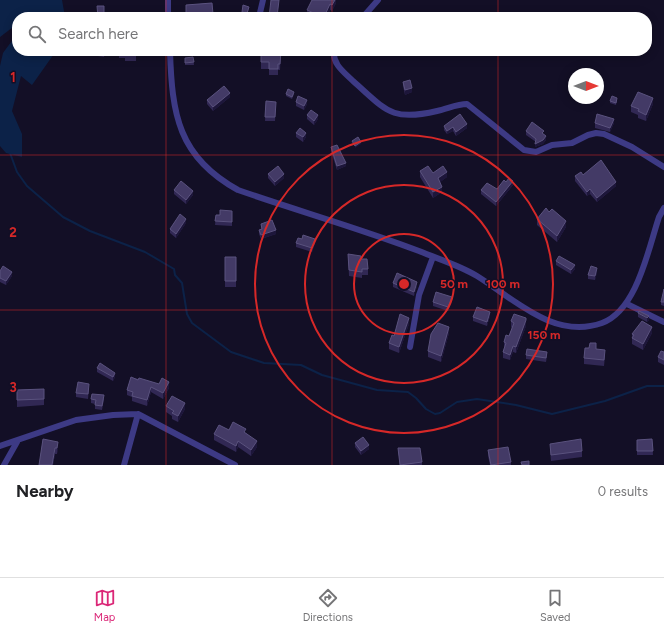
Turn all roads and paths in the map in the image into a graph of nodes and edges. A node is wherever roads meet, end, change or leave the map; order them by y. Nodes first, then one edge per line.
1 (168, 0) edge
2 (264, 0) edge
3 (378, 0) edge
4 (168, 12) edge
5 (260, 12) edge
6 (367, 12) edge
7 (170, 56) edge
8 (335, 56) edge
9 (664, 167) edge
10 (664, 208) edge
11 (433, 257) junction
12 (627, 304) junction
13 (664, 322) edge
14 (410, 347) dead end
15 (138, 414) junction
16 (17, 442) junction
17 (0, 446) edge
18 (4, 465) edge
19 (124, 465) edge
20 (235, 465) edge

1 - 4 street
2 - 5 street
3 - 6 street
7 - 11 street
8 - 9 street
10 - 12 street
11 - 12 street
11 - 14 street
12 - 13 street
15 - 16 street
15 - 19 street
15 - 20 street
16 - 17 street
16 - 18 street

